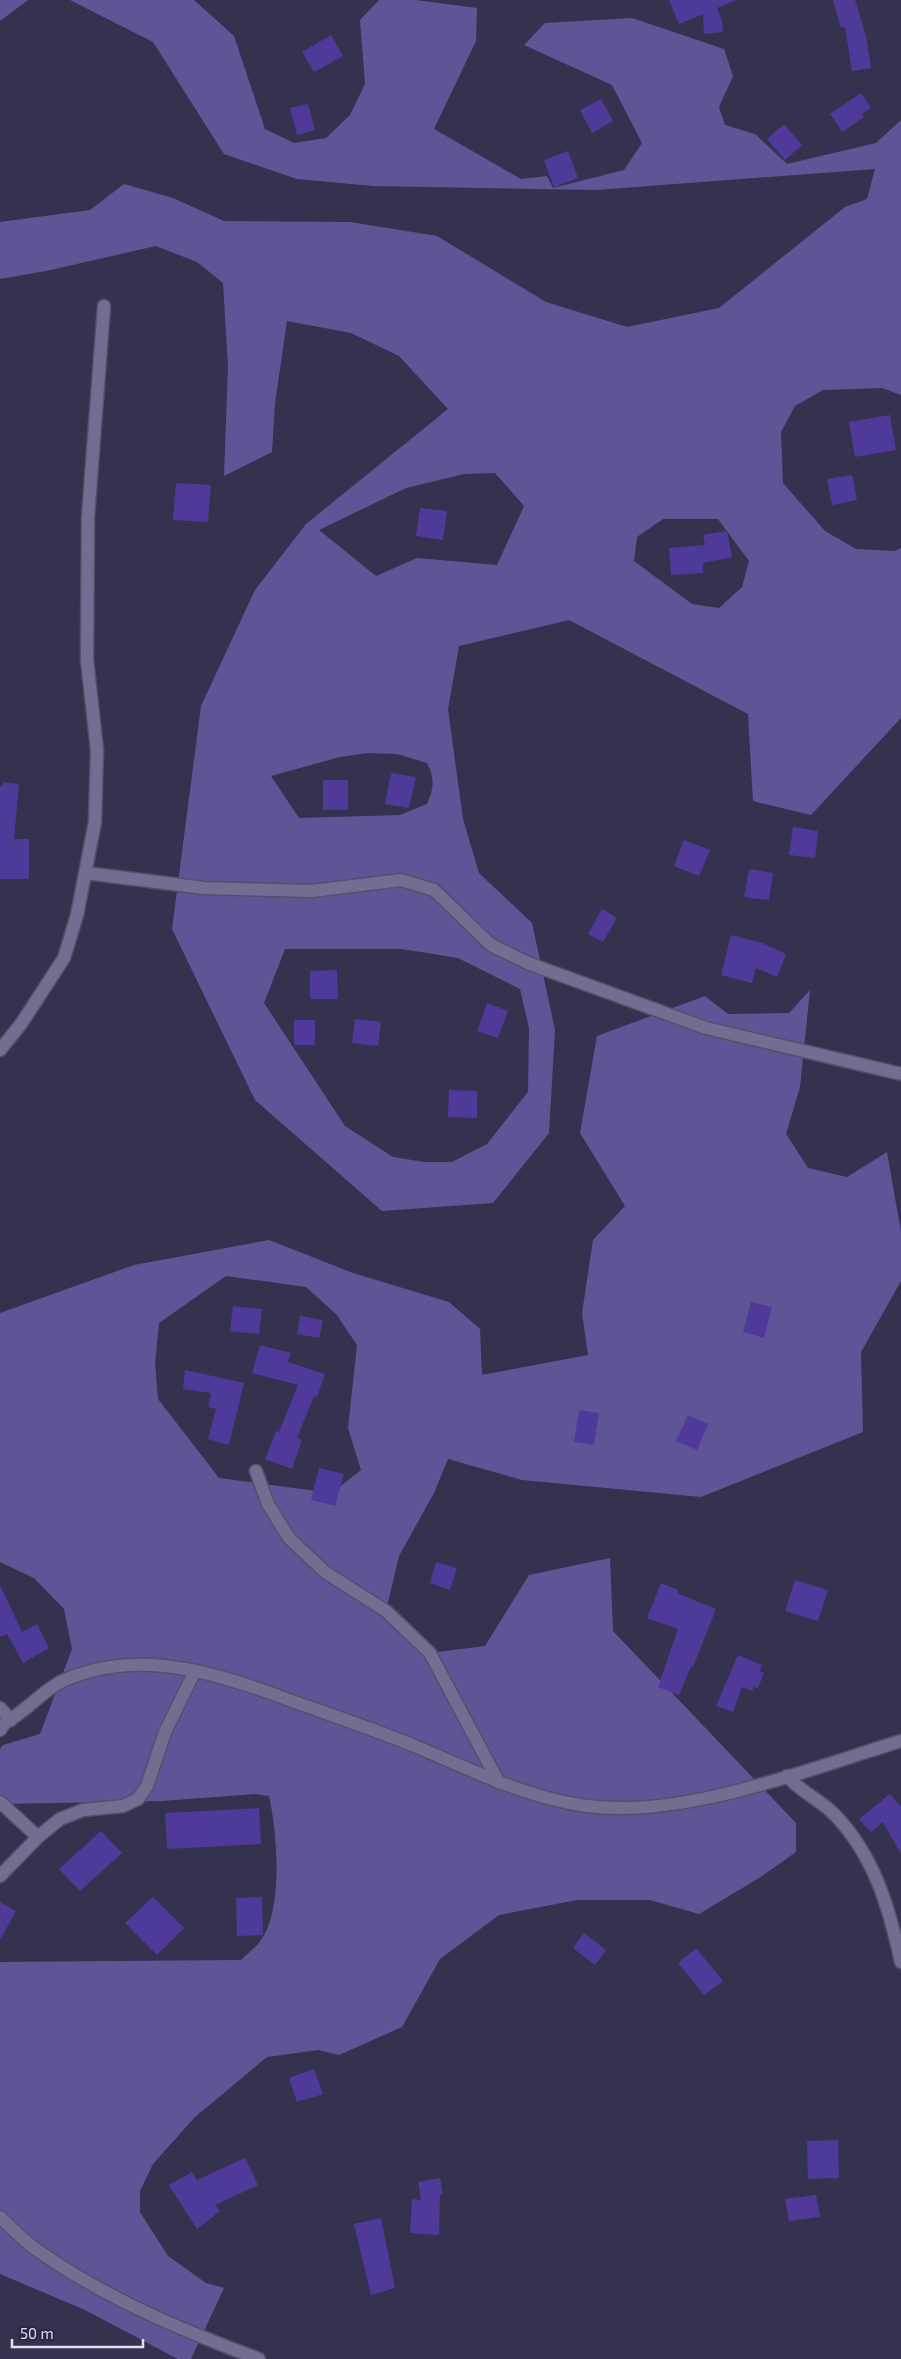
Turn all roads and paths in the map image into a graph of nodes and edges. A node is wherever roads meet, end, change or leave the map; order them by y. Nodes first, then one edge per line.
1 (104, 306) dead end
2 (86, 873) junction
3 (0, 1050) edge
4 (901, 1074) edge
5 (256, 1471) dead end
6 (195, 1671) junction
7 (0, 1708) edge
8 (5, 1724) edge
9 (0, 1736) edge
10 (901, 1741) edge
11 (788, 1776) junction
12 (499, 1783) junction
13 (0, 1802) edge
14 (38, 1837) junction
15 (0, 1876) edge
16 (901, 1962) edge
17 (0, 2217) edge
18 (259, 2359) edge

1 - 2 street
2 - 3 street
2 - 4 street
5 - 12 street
6 - 8 street
6 - 12 street
6 - 14 street
7 - 8 street
8 - 9 street
10 - 11 street
11 - 12 street
11 - 16 street
13 - 14 street
14 - 15 street
17 - 18 street

